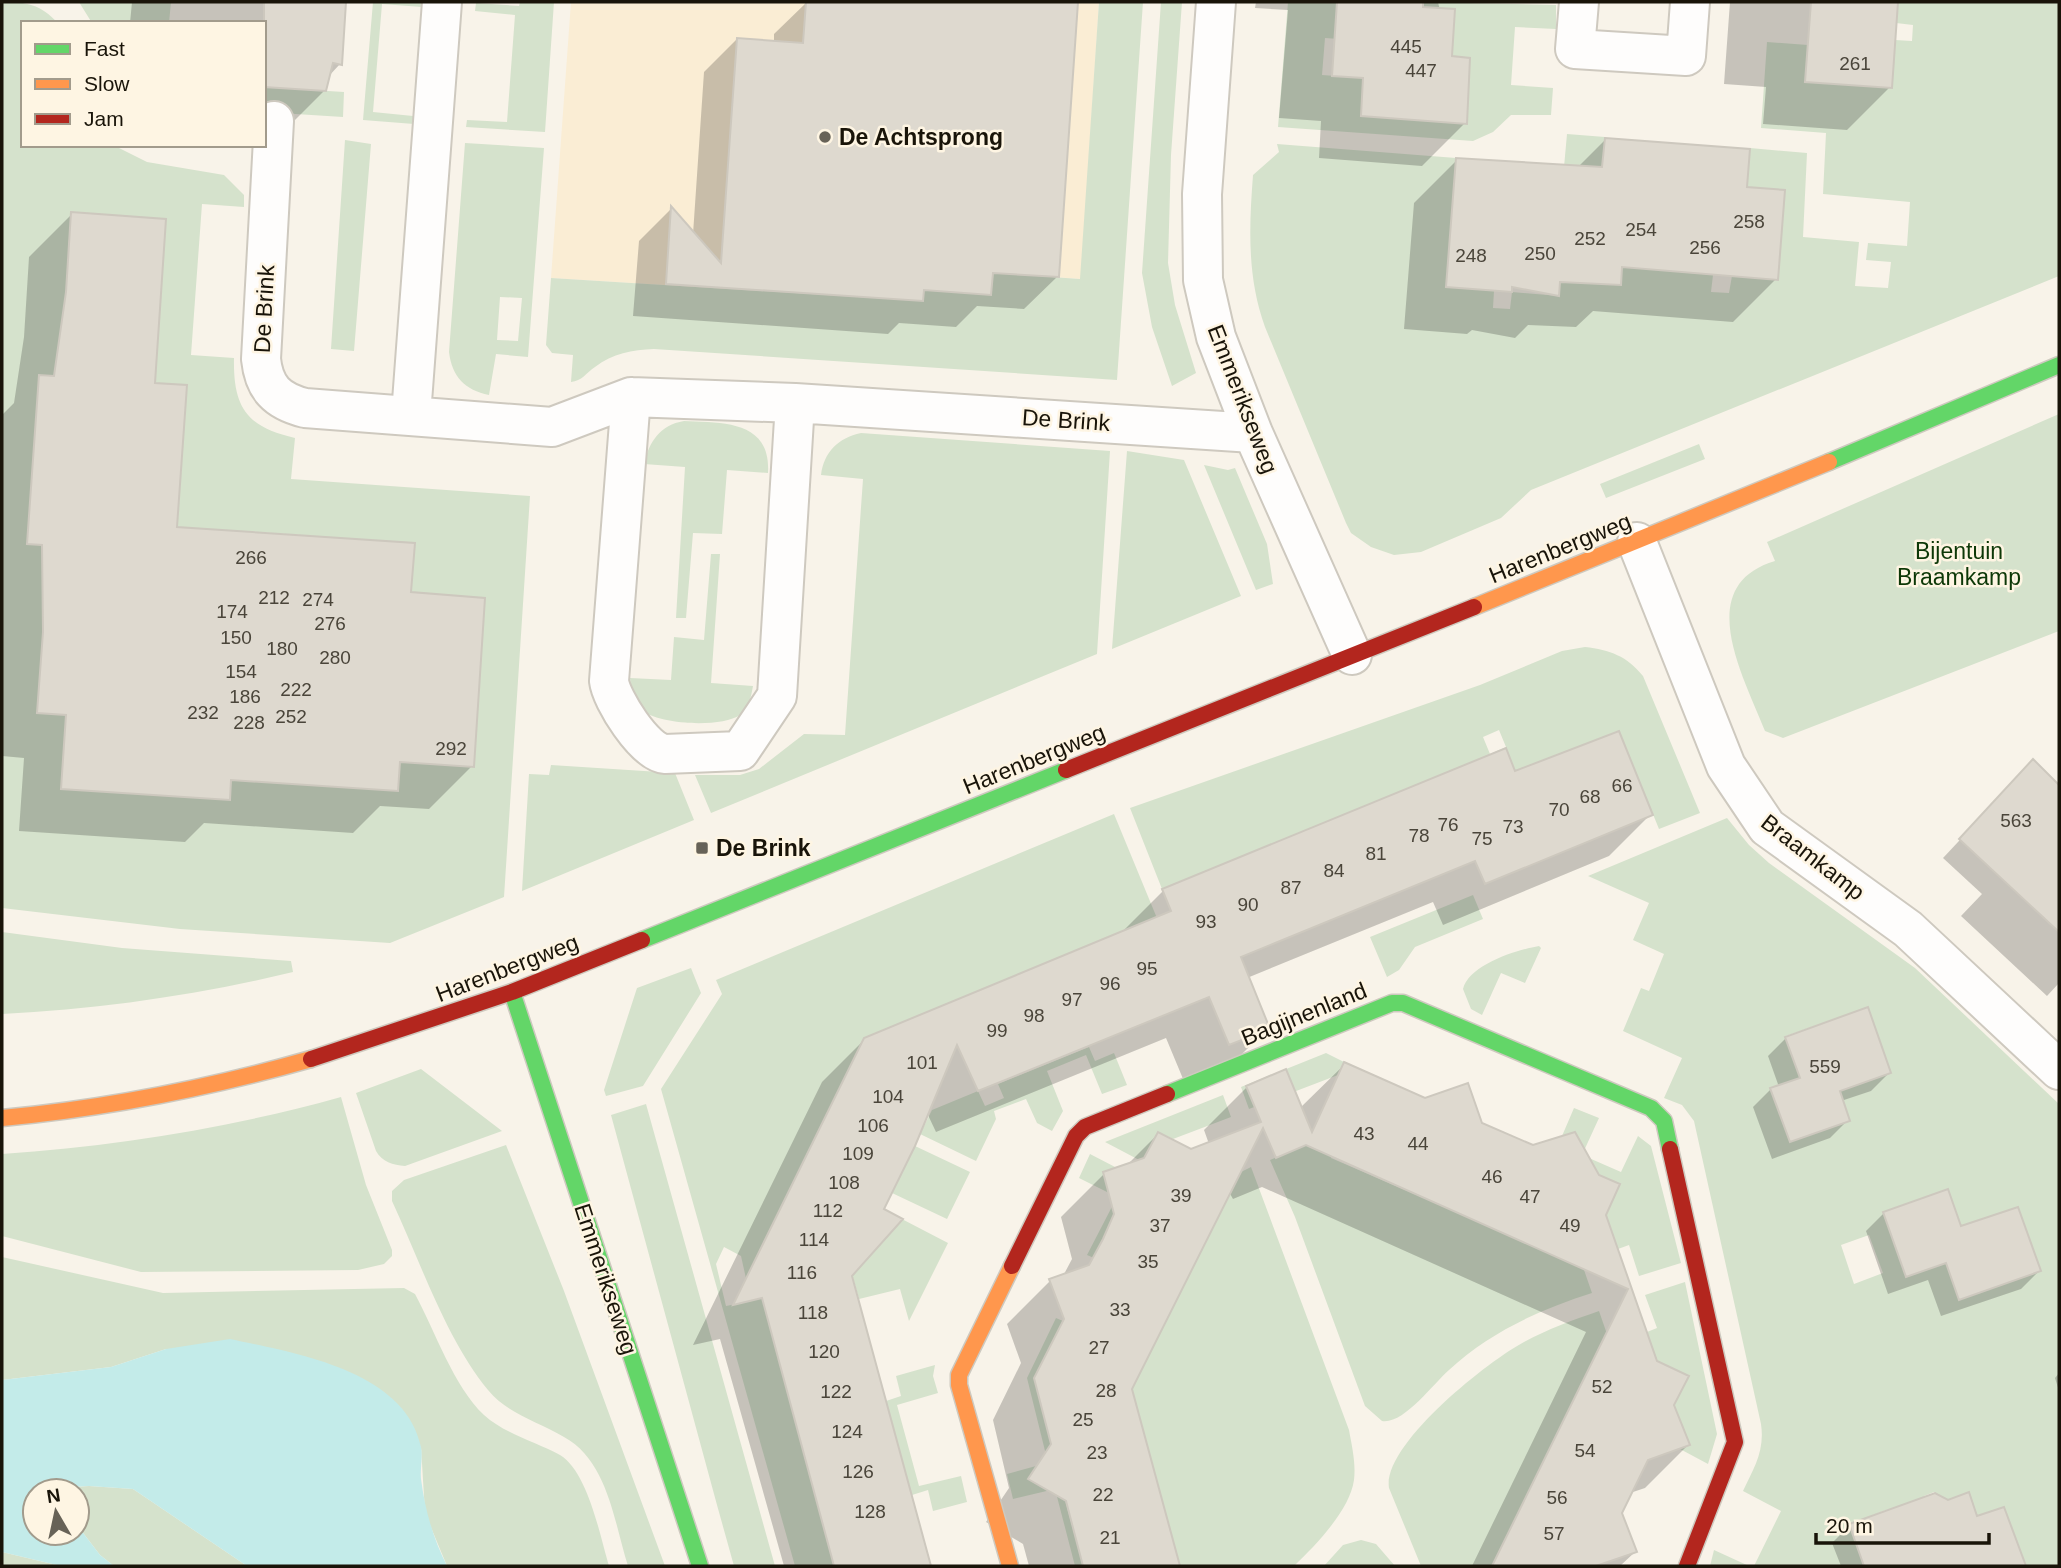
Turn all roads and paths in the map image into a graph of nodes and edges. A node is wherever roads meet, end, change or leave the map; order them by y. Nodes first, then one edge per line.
1 (442, 2) edge
2 (1216, 2) edge
3 (1579, 2) edge
4 (1690, 2) edge
5 (274, 121) dead end
6 (2059, 365) edge
7 (631, 397) junction
8 (794, 403) junction
9 (411, 415) junction
10 (1253, 433) junction
11 (1637, 542) junction
12 (1352, 655) junction
13 (512, 992) junction
14 (2059, 1070) edge
15 (2, 1118) edge
16 (700, 1566) edge
17 (1010, 1566) edge
18 (1687, 1566) edge

1 - 9 street
2 - 10 street, Emmerikseweg
3 - 4 street
5 - 9 street, De Brink
6 - 11 street, Harenbergweg
7 - 8 street, De Brink
7 - 8 street
7 - 9 street, De Brink
8 - 10 street, De Brink
10 - 12 street, Emmerikseweg
11 - 12 street, Harenbergweg
11 - 14 street, Braamkamp
12 - 13 street, Harenbergweg
13 - 15 street, Harenbergweg
13 - 16 street, Emmerikseweg
17 - 18 street, Bagijnenland

